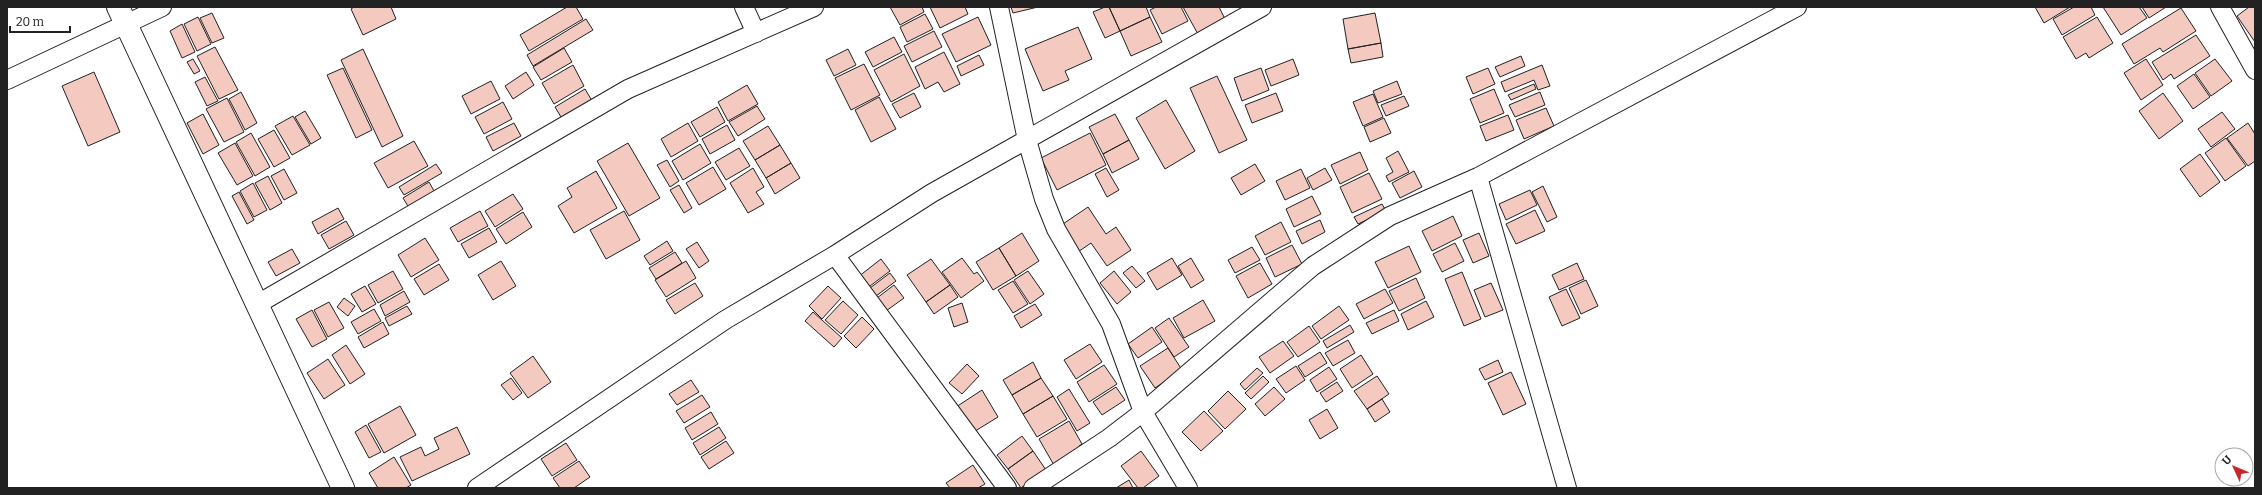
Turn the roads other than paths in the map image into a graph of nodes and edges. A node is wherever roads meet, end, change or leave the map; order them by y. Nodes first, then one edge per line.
1 (162, 7) edge
2 (744, 7) edge
3 (814, 7) edge
4 (999, 7) edge
5 (1262, 7) edge
6 (1797, 7) edge
7 (2220, 7) edge
8 (122, 16) edge
9 (756, 33) junction
10 (2255, 70) edge
11 (7, 80) edge
12 (1027, 140) junction
13 (1478, 176) junction
14 (835, 255) junction
15 (256, 305) junction
16 (1143, 412) junction
17 (343, 488) edge
18 (477, 488) edge
19 (1007, 488) edge
20 (1033, 488) edge
21 (1188, 488) edge
22 (1567, 488) edge

1 - 8 street
2 - 9 street
3 - 9 street
4 - 12 street
5 - 12 street
6 - 13 street
7 - 10 street
8 - 11 street
8 - 15 street
9 - 15 street
12 - 14 street
12 - 16 street
13 - 16 street
13 - 22 street
14 - 18 street
14 - 19 street
15 - 17 street
16 - 20 street
16 - 21 street

